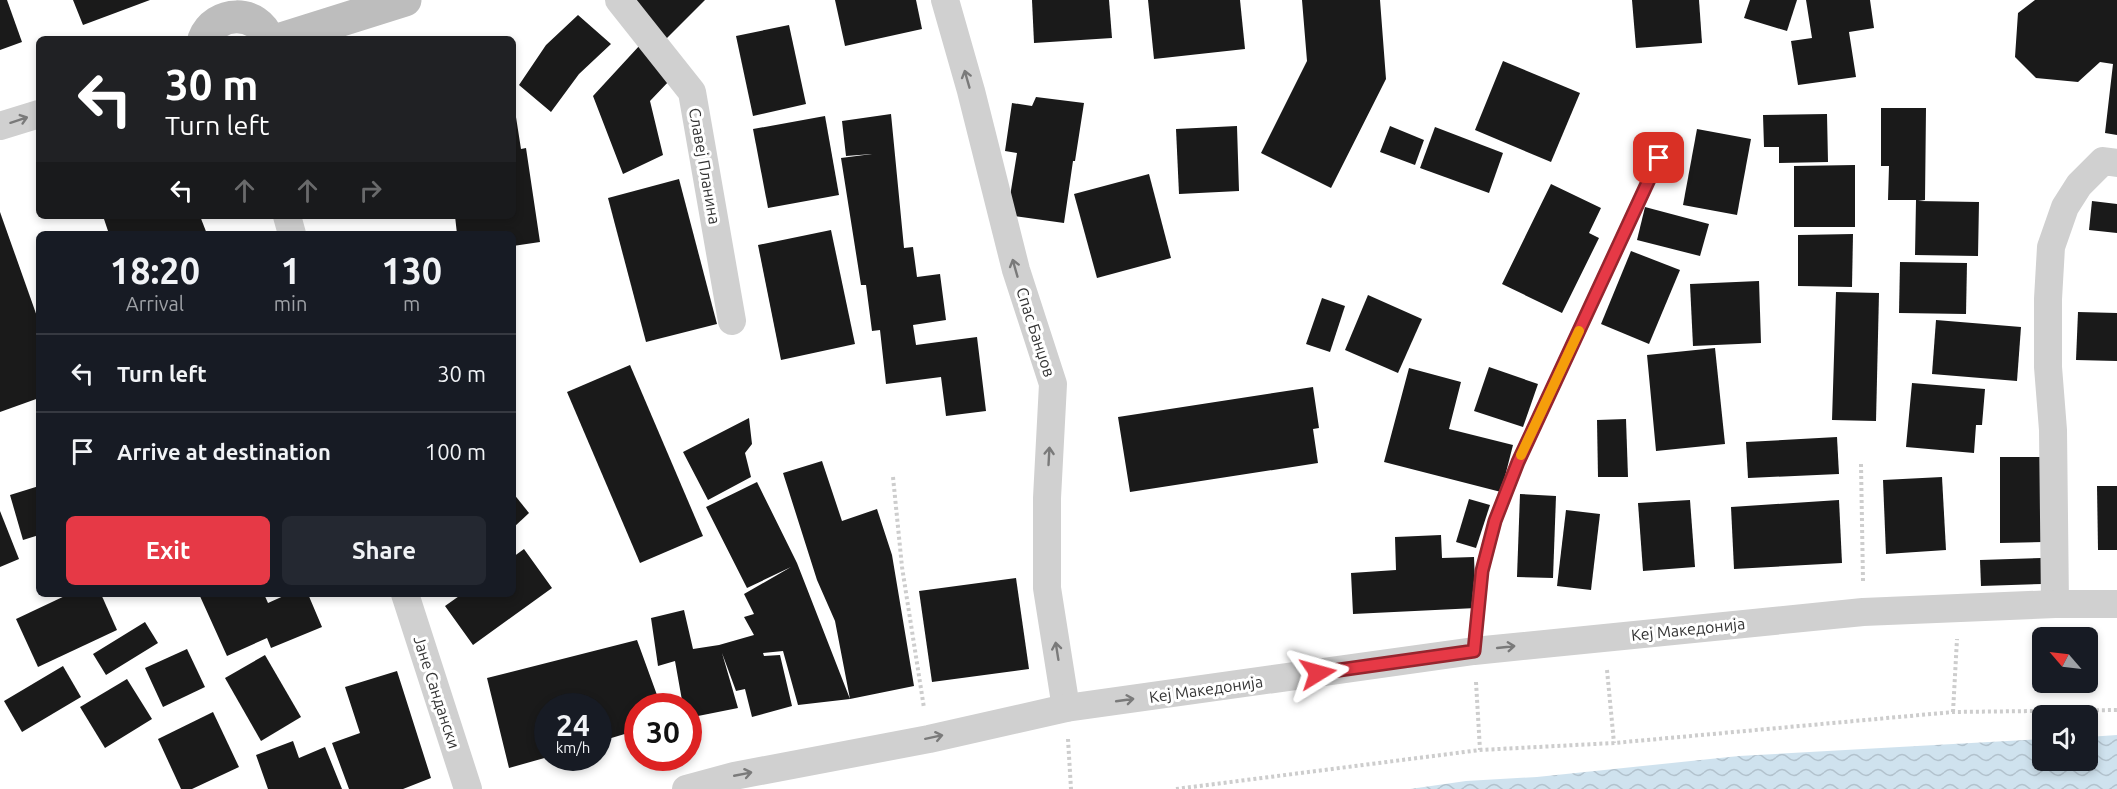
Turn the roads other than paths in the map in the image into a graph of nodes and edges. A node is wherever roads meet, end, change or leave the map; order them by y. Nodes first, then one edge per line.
1 (405, 0) edge
2 (619, 0) edge
3 (945, 0) edge
4 (214, 19) edge
5 (266, 36) edge
6 (290, 36) edge
7 (36, 115) edge
8 (0, 126) edge
9 (1659, 158) dead end
10 (2117, 163) edge
11 (732, 321) dead end
12 (406, 597) edge
13 (2055, 604) junction
14 (2117, 604) edge
15 (1474, 651) junction
16 (1066, 708) junction
17 (468, 789) edge
18 (686, 789) edge

1 - 6 street
2 - 11 street, Славеј Планина
16 -> 3 street, Спас Банџов
4 - 5 street
8 -> 7 street
9 - 15 lane
10 - 13 street
12 - 17 street, Јане Сандански
13 - 14 street, Кеј Македонија
15 -> 13 street, Кеј Македонија
16 -> 15 street, Кеј Македонија
18 -> 16 street, Кеј Македонија

